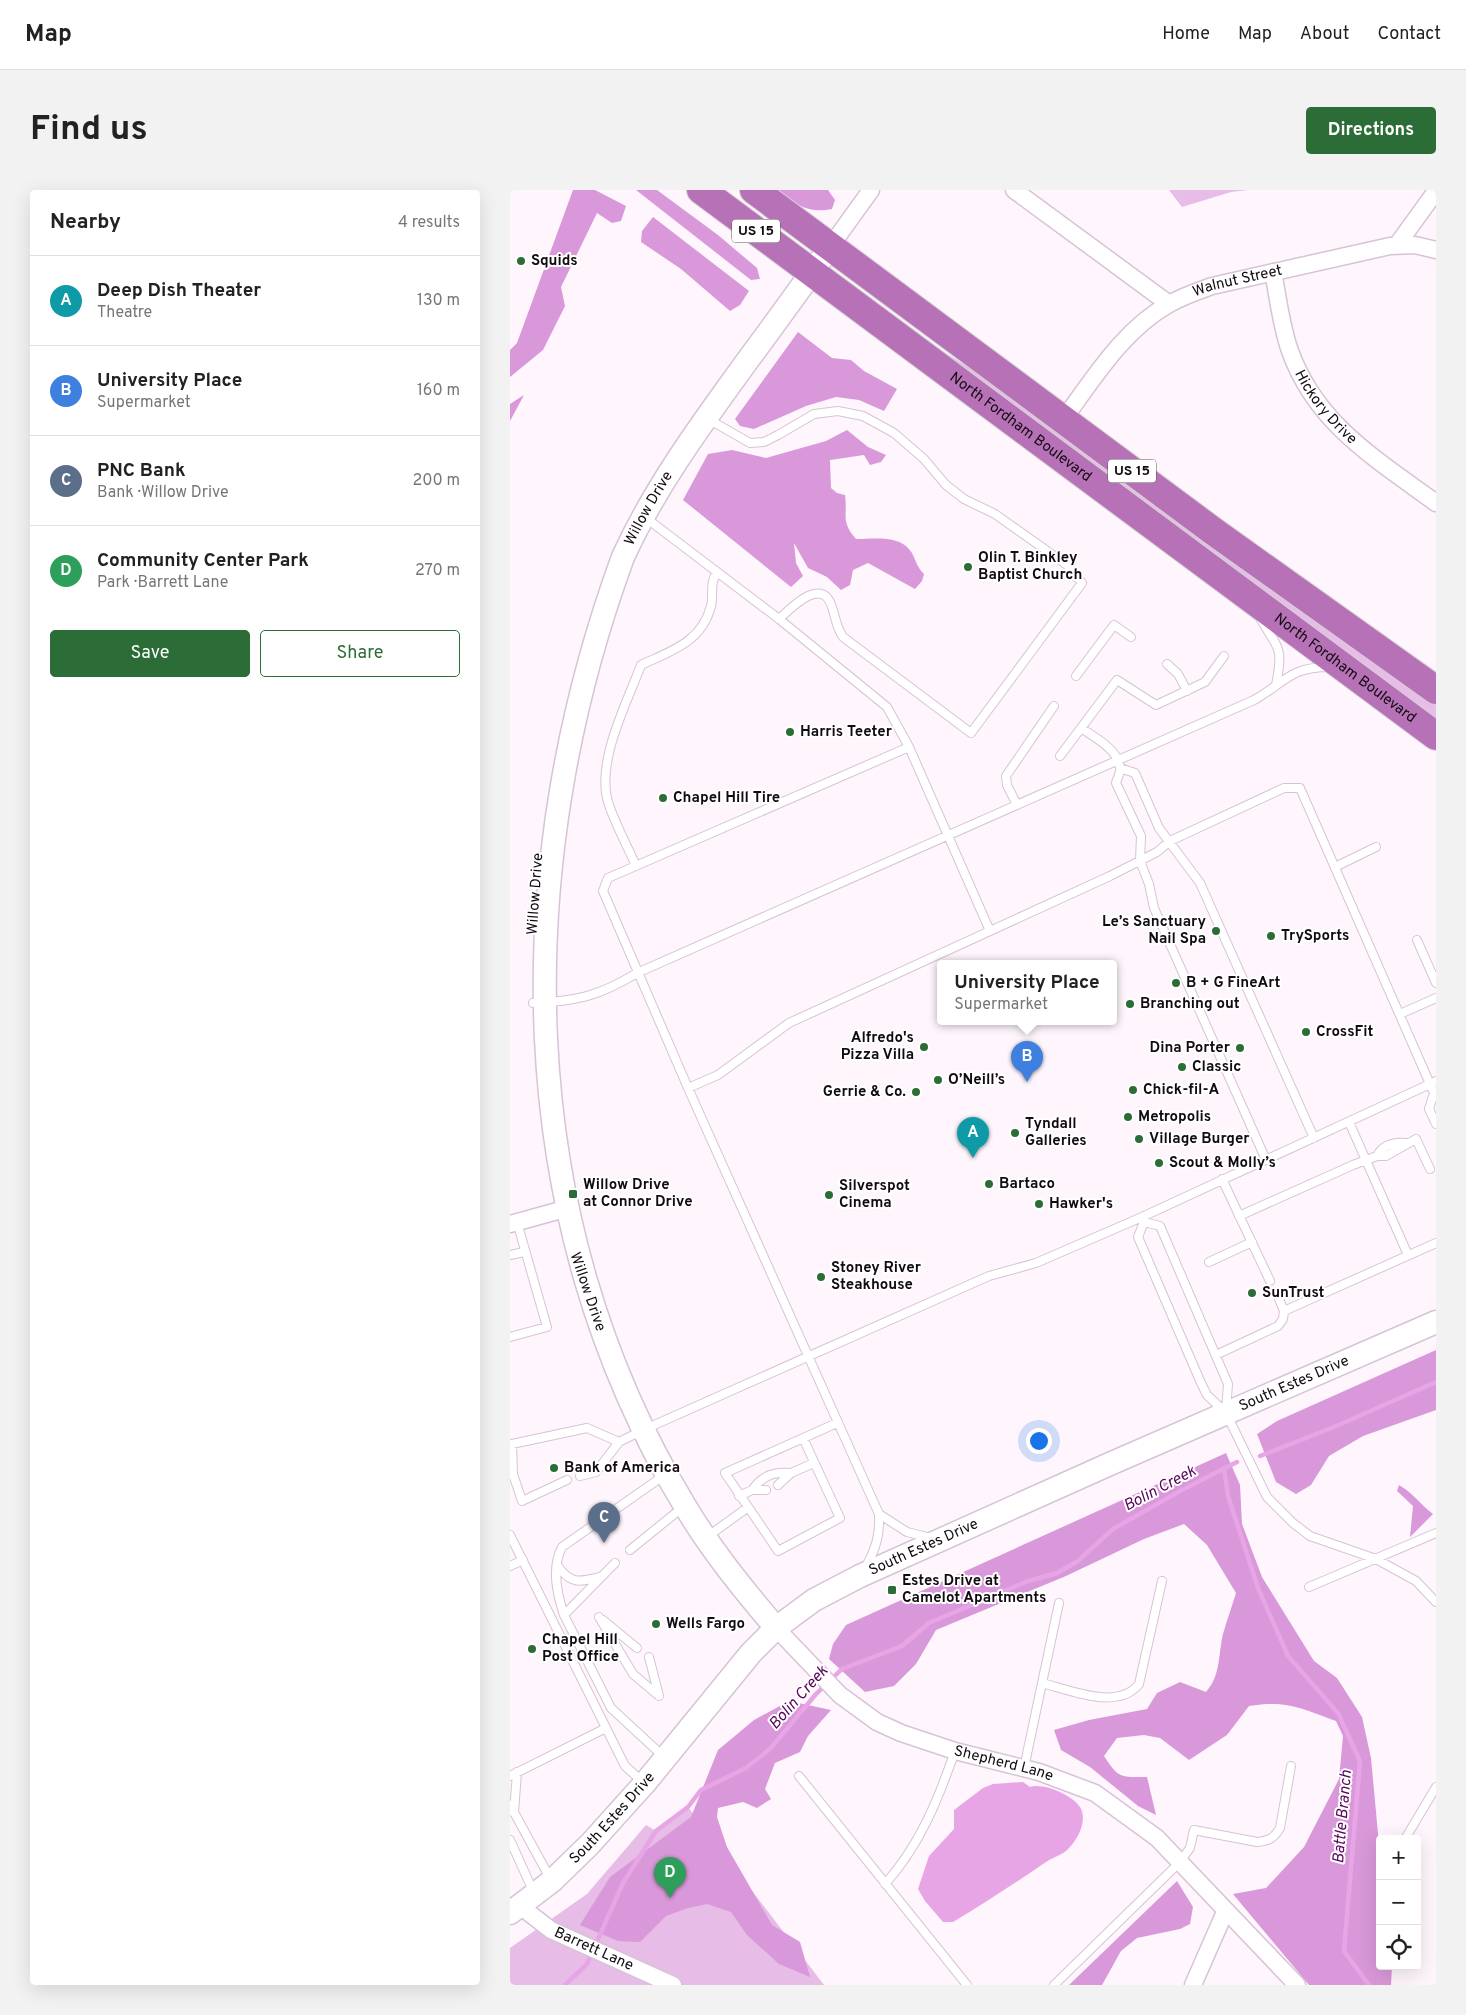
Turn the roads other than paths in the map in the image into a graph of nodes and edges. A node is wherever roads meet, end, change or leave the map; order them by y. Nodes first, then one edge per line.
1 (701, 190) edge
2 (754, 190) edge
3 (871, 190) edge
4 (1014, 190) edge
5 (1436, 191) edge
6 (1397, 245) junction
7 (830, 247) junction
8 (1436, 250) edge
9 (812, 272) junction
10 (1272, 272) junction
11 (1169, 304) junction
12 (706, 418) junction
13 (1063, 420) junction
14 (1436, 503) edge
15 (643, 516) junction
16 (717, 572) junction
17 (1249, 598) junction
18 (779, 619) junction
19 (1131, 637) dead end
20 (1224, 656) dead end
21 (1167, 664) dead end
22 (1344, 667) junction
23 (1076, 676) dead end
24 (1276, 685) junction
25 (1436, 690) edge
26 (1187, 691) junction
27 (1054, 706) dead end
28 (1081, 728) junction
29 (1436, 736) edge
30 (909, 747) junction
31 (1060, 756) dead end
32 (1119, 764) junction
33 (1018, 805) junction
34 (948, 836) junction
35 (1170, 841) junction
36 (1376, 847) dead end
37 (1140, 861) junction
38 (636, 866) junction
39 (1335, 867) junction
40 (990, 931) junction
41 (1417, 940) dead end
42 (637, 973) junction
43 (1436, 983) edge
44 (1436, 998) edge
45 (533, 1003) junction
46 (1400, 1014) junction
47 (1433, 1082) edge
48 (688, 1088) junction
49 (1435, 1093) edge
50 (1349, 1122) junction
51 (1436, 1124) edge
52 (1314, 1138) junction
53 (1266, 1160) junction
54 (1366, 1160) junction
55 (1430, 1169) dead end
56 (1222, 1179) junction
57 (561, 1210) junction
58 (1239, 1216) junction
59 (1143, 1219) junction
60 (514, 1223) edge
61 (1252, 1242) junction
62 (1436, 1243) edge
63 (524, 1252) junction
64 (1408, 1255) junction
65 (510, 1256) edge
66 (1208, 1262) dead end
67 (1270, 1281) dead end
68 (1279, 1300) dead end
69 (1284, 1311) junction
70 (1436, 1322) edge
71 (510, 1336) edge
72 (1216, 1355) junction
73 (807, 1357) junction
74 (1226, 1412) junction
75 (837, 1423) junction
76 (643, 1430) junction
77 (803, 1438) junction
78 (619, 1442) junction
79 (814, 1463) junction
80 (791, 1473) junction
81 (666, 1474) junction
82 (580, 1476) dead end
83 (567, 1480) dead end
84 (778, 1485) dead end
85 (752, 1490) junction
86 (766, 1490) dead end
87 (739, 1496) junction
88 (684, 1506) junction
89 (747, 1508) junction
90 (879, 1514) junction
91 (1436, 1533) edge
92 (510, 1535) edge
93 (705, 1538) junction
94 (939, 1541) junction
95 (630, 1550) dead end
96 (1376, 1559) junction
97 (523, 1560) junction
98 (615, 1563) dead end
99 (510, 1566) edge
100 (557, 1566) junction
101 (600, 1576) junction
102 (860, 1576) junction
103 (1162, 1581) dead end
104 (1309, 1587) dead end
105 (1436, 1602) edge
106 (1059, 1603) dead end
107 (564, 1615) junction
108 (776, 1628) junction
109 (637, 1648) dead end
110 (649, 1657) dead end
111 (1042, 1683) junction
112 (606, 1728) junction
113 (955, 1751) junction
114 (664, 1758) junction
115 (1291, 1766) dead end
116 (1024, 1768) junction
117 (513, 1774) edge
118 (799, 1776) dead end
119 (645, 1783) junction
120 (1436, 1786) edge
121 (510, 1805) edge
122 (514, 1813) junction
123 (1407, 1835) edge
124 (510, 1840) edge
125 (513, 1852) edge
126 (1180, 1863) junction
127 (885, 1884) junction
128 (529, 1899) edge
129 (1225, 1912) junction
130 (673, 1985) edge
131 (967, 1985) edge
132 (1054, 1985) edge
133 (1193, 1985) edge
134 (1297, 1985) edge

1 - 9 highway, North Fordham Boulevard / US 15
2 - 7 highway, North Fordham Boulevard / US 15
3 - 7 street, Willow Drive
4 - 11 street
5 - 6 street
6 - 8 street, Walnut Street
6 - 10 street, Walnut Street
7 - 9 street, Willow Drive
7 - 13 highway, North Fordham Boulevard / US 15
9 - 12 street, Willow Drive
9 - 17 highway, North Fordham Boulevard / US 15
10 - 11 street, Walnut Street
10 - 14 street, Hickory Drive
11 - 13 street, Walnut Street
12 - 15 street, Willow Drive
12 - 18 lane
13 - 25 highway, North Fordham Boulevard / US 15
15 - 16 lane
15 - 45 street, Willow Drive
16 - 18 lane
16 - 38 lane
17 - 22 highway, North Fordham Boulevard / US 15
17 - 24 lane
18 - 30 lane
19 - 23 lane
20 - 26 lane
21 - 26 lane
22 - 24 lane
22 - 29 highway, North Fordham Boulevard / US 15
24 - 32 lane
26 - 28 lane
27 - 33 lane
28 - 31 lane
28 - 32 lane
30 - 34 lane
30 - 38 lane
32 - 33 lane
32 - 35 lane
32 - 37 lane
33 - 34 lane
34 - 40 lane
34 - 42 lane
35 - 37 lane
35 - 39 lane
35 - 52 lane
36 - 39 lane
37 - 40 lane
37 - 53 lane
38 - 42 lane
39 - 46 lane
40 - 48 lane
41 - 43 lane
42 - 45 lane
42 - 48 lane
44 - 46 lane
45 - 57 street, Willow Drive
46 - 47 lane
47 - 49 lane
47 - 50 lane
48 - 73 lane
49 - 51 lane
50 - 52 lane
50 - 54 lane
52 - 53 lane
53 - 56 lane
54 - 55 lane
54 - 58 lane
54 - 64 lane
56 - 58 lane
56 - 59 lane
57 - 60 street
57 - 76 street, Willow Drive
58 - 61 lane
59 - 72 lane
59 - 73 lane
59 - 74 lane
60 - 63 lane
61 - 66 lane
61 - 67 lane
62 - 64 lane
63 - 65 lane
63 - 71 lane
64 - 69 lane
68 - 69 lane
69 - 72 lane
70 - 74 street, South Estes Drive
72 - 74 lane
73 - 75 lane
73 - 76 lane
74 - 94 street, South Estes Drive
74 - 96 lane
75 - 77 lane
75 - 90 lane
76 - 78 lane
76 - 81 street, Willow Drive
77 - 79 lane
77 - 87 lane
78 - 82 lane
78 - 83 lane
79 - 80 lane
79 - 89 lane
80 - 84 lane
80 - 85 lane
81 - 88 street, Willow Drive
81 - 100 lane
85 - 86 lane
85 - 87 lane
87 - 89 lane
88 - 93 street, Willow Drive
88 - 95 lane
89 - 93 lane
90 - 94 lane
90 - 102 lane
91 - 96 lane
92 - 97 lane
93 - 108 street, Willow Drive
94 - 102 street, South Estes Drive
96 - 104 lane
96 - 105 lane
97 - 99 lane
97 - 112 lane
98 - 101 lane
100 - 101 lane
100 - 107 lane
101 - 107 lane
102 - 108 street, South Estes Drive
103 - 111 lane
106 - 111 lane
107 - 114 lane
108 - 113 street, Shepherd Lane
108 - 114 street, South Estes Drive
109 - 110 lane
111 - 116 lane
112 - 117 lane
112 - 119 lane
113 - 116 street, Shepherd Lane
113 - 127 lane
114 - 119 street, South Estes Drive
115 - 126 lane
116 - 126 street, Shepherd Lane
117 - 122 lane
118 - 127 lane
119 - 128 street, South Estes Drive
120 - 123 lane
121 - 122 lane
122 - 128 lane
124 - 125 lane
125 - 128 lane
126 - 129 street, Shepherd Lane
126 - 132 lane
127 - 131 lane
128 - 130 street, Barrett Lane
129 - 133 street
129 - 134 street, Shepherd Lane

